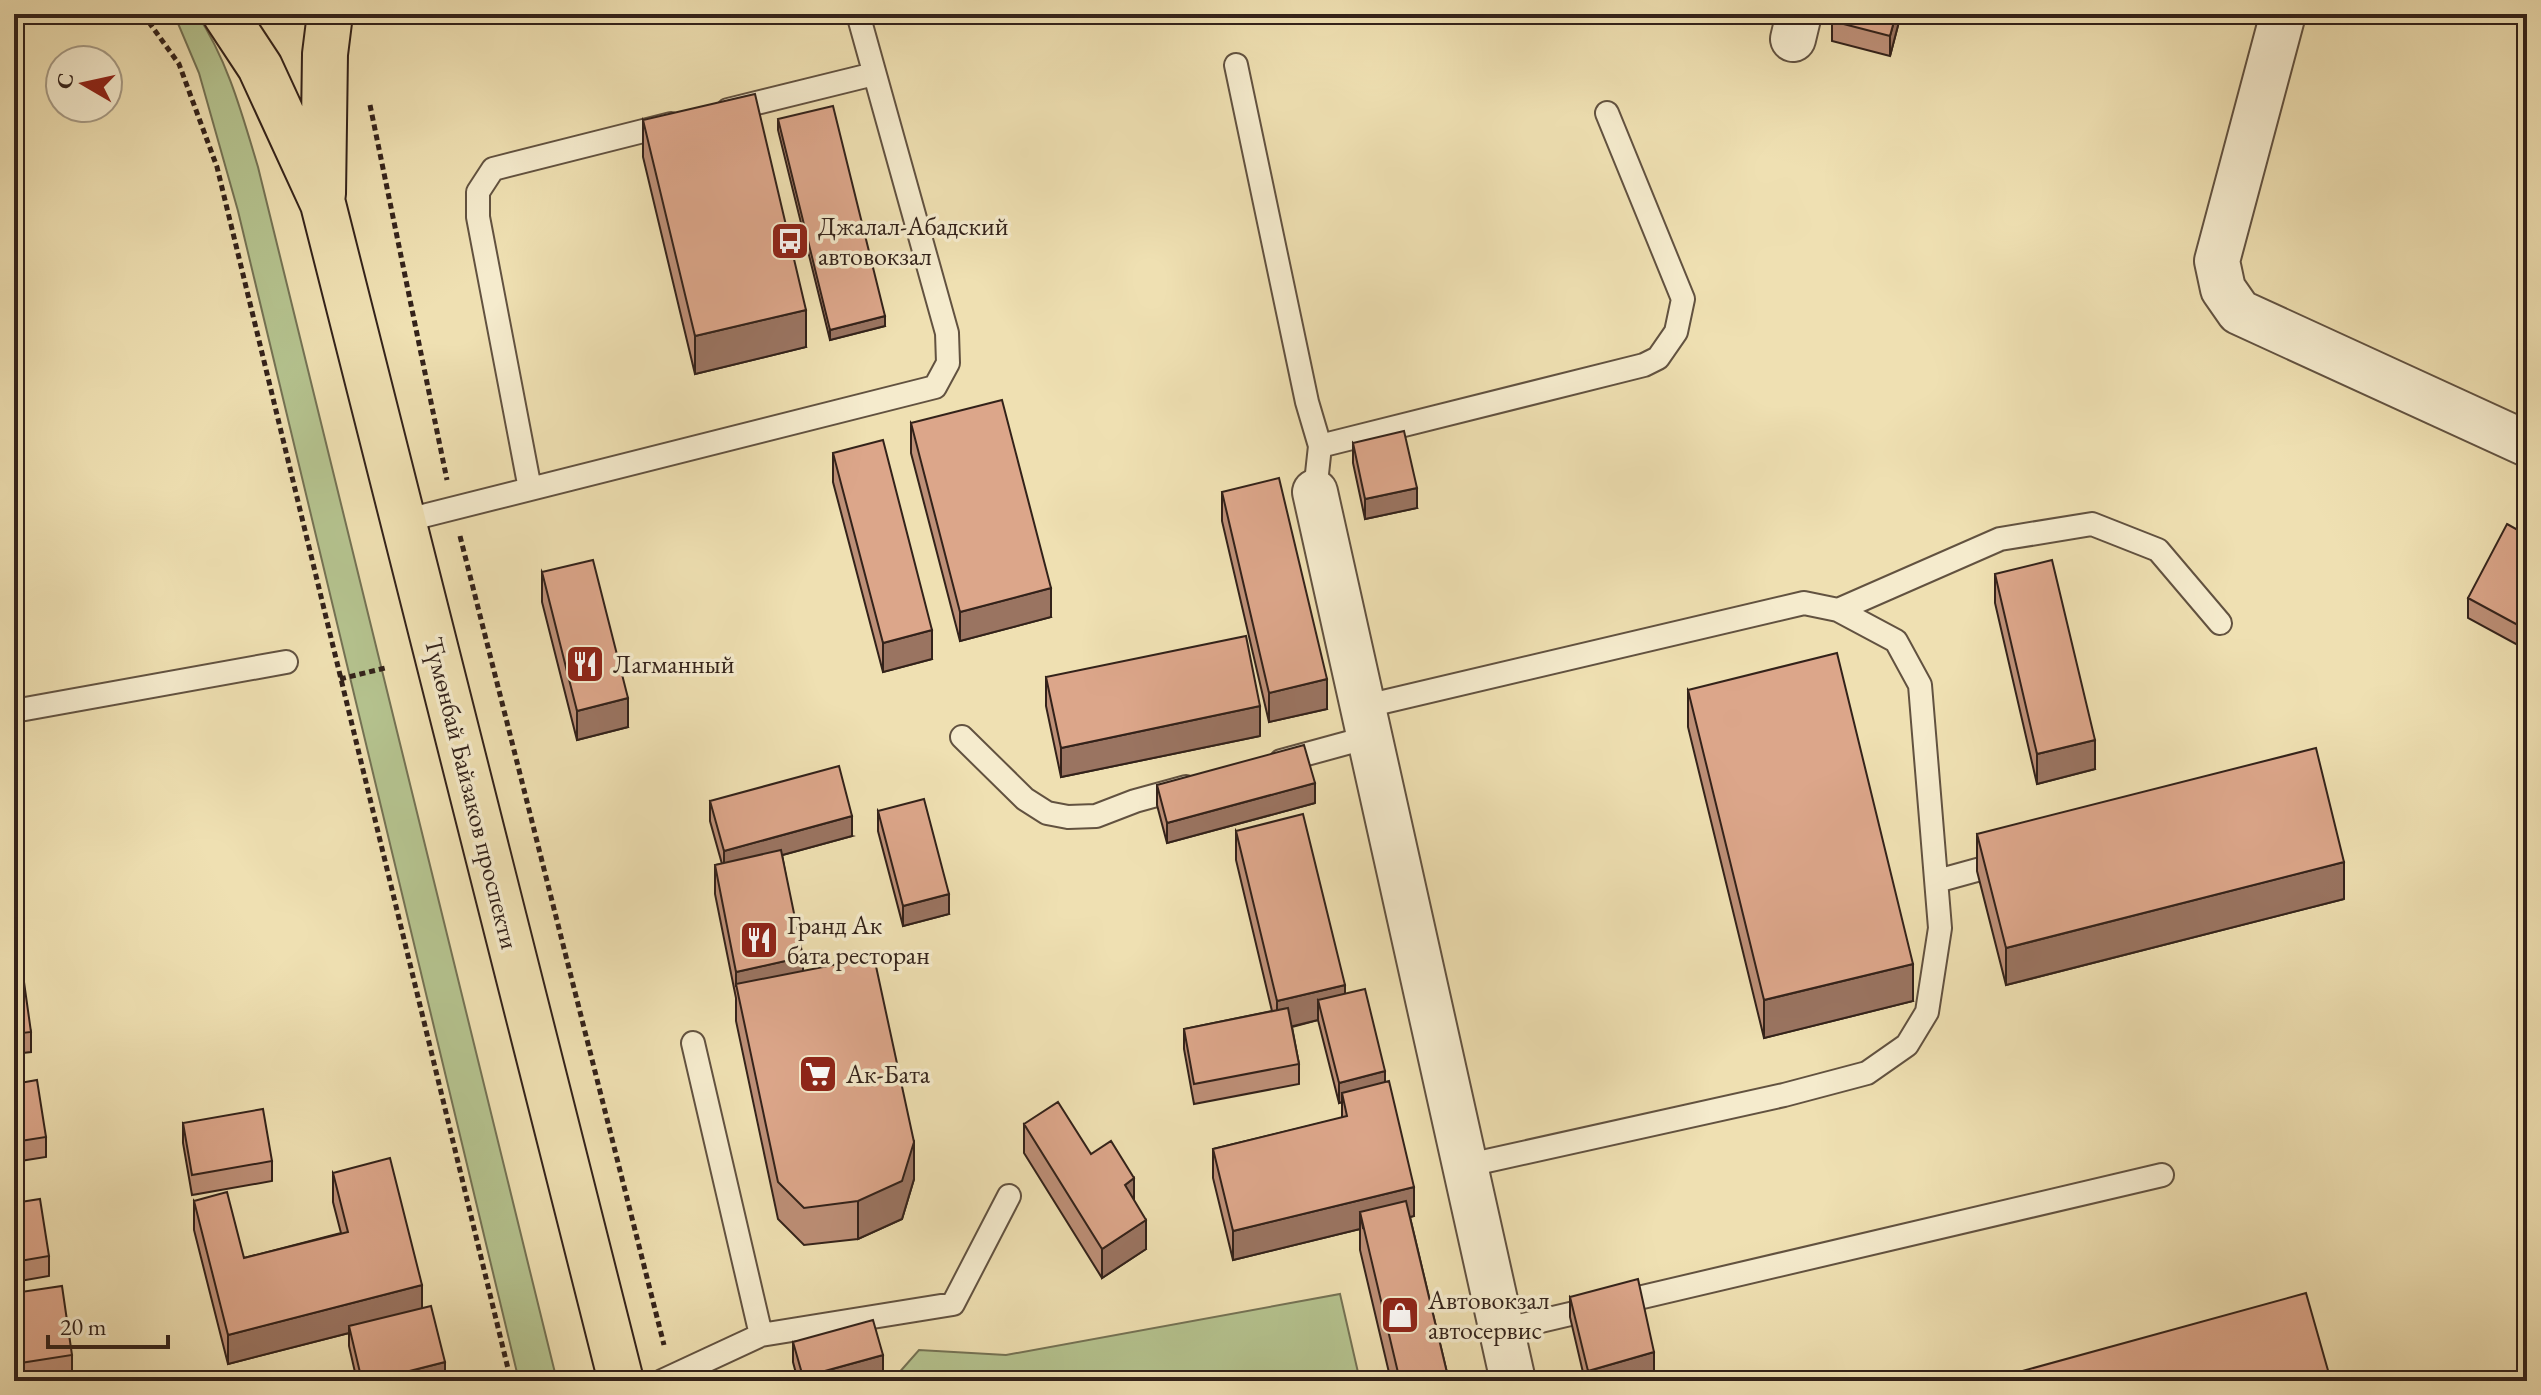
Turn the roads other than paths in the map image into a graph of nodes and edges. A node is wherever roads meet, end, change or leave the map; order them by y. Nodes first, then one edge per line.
1 (225, 14) edge
2 (330, 14) edge
3 (858, 14) edge
4 (2283, 14) edge
5 (1236, 65) dead end
6 (874, 74) junction
7 (1607, 113) dead end
8 (323, 204) junction
9 (2527, 444) edge
10 (1320, 446) junction
11 (530, 489) junction
12 (1315, 492) joint
13 (403, 521) junction
14 (1838, 610) junction
15 (2220, 623) dead end
16 (286, 662) dead end
17 (14, 711) edge
18 (1366, 722) junction
19 (962, 737) dead end
20 (1267, 765) edge
21 (1208, 781) edge
22 (2029, 856) edge
23 (1937, 881) junction
24 (693, 1043) dead end
25 (1464, 1166) junction
26 (2162, 1175) dead end
27 (1009, 1196) dead end
28 (1502, 1330) junction
29 (761, 1335) junction
30 (667, 1379) edge
31 (621, 1381) edge
32 (1513, 1381) edge

1 - 8 highway, Түмөнбай Байзаков проспекти
2 - 8 highway, Түмөнбай Байзаков проспекти
3 - 6 lane
4 - 9 street
5 - 10 lane
6 - 11 lane
6 - 11 lane
7 - 10 lane
8 - 13 highway, Түмөнбай Байзаков проспекти
10 - 12 lane
11 - 13 lane
12 - 18 street
13 - 31 highway, Түмөнбай Байзаков проспекти
14 - 15 lane
14 - 18 lane
14 - 23 lane
16 - 17 lane
18 - 20 lane
18 - 25 street
19 - 21 lane
22 - 23 lane
23 - 25 lane
24 - 29 lane
25 - 28 street
26 - 28 lane
27 - 29 lane
28 - 32 street
29 - 30 lane

